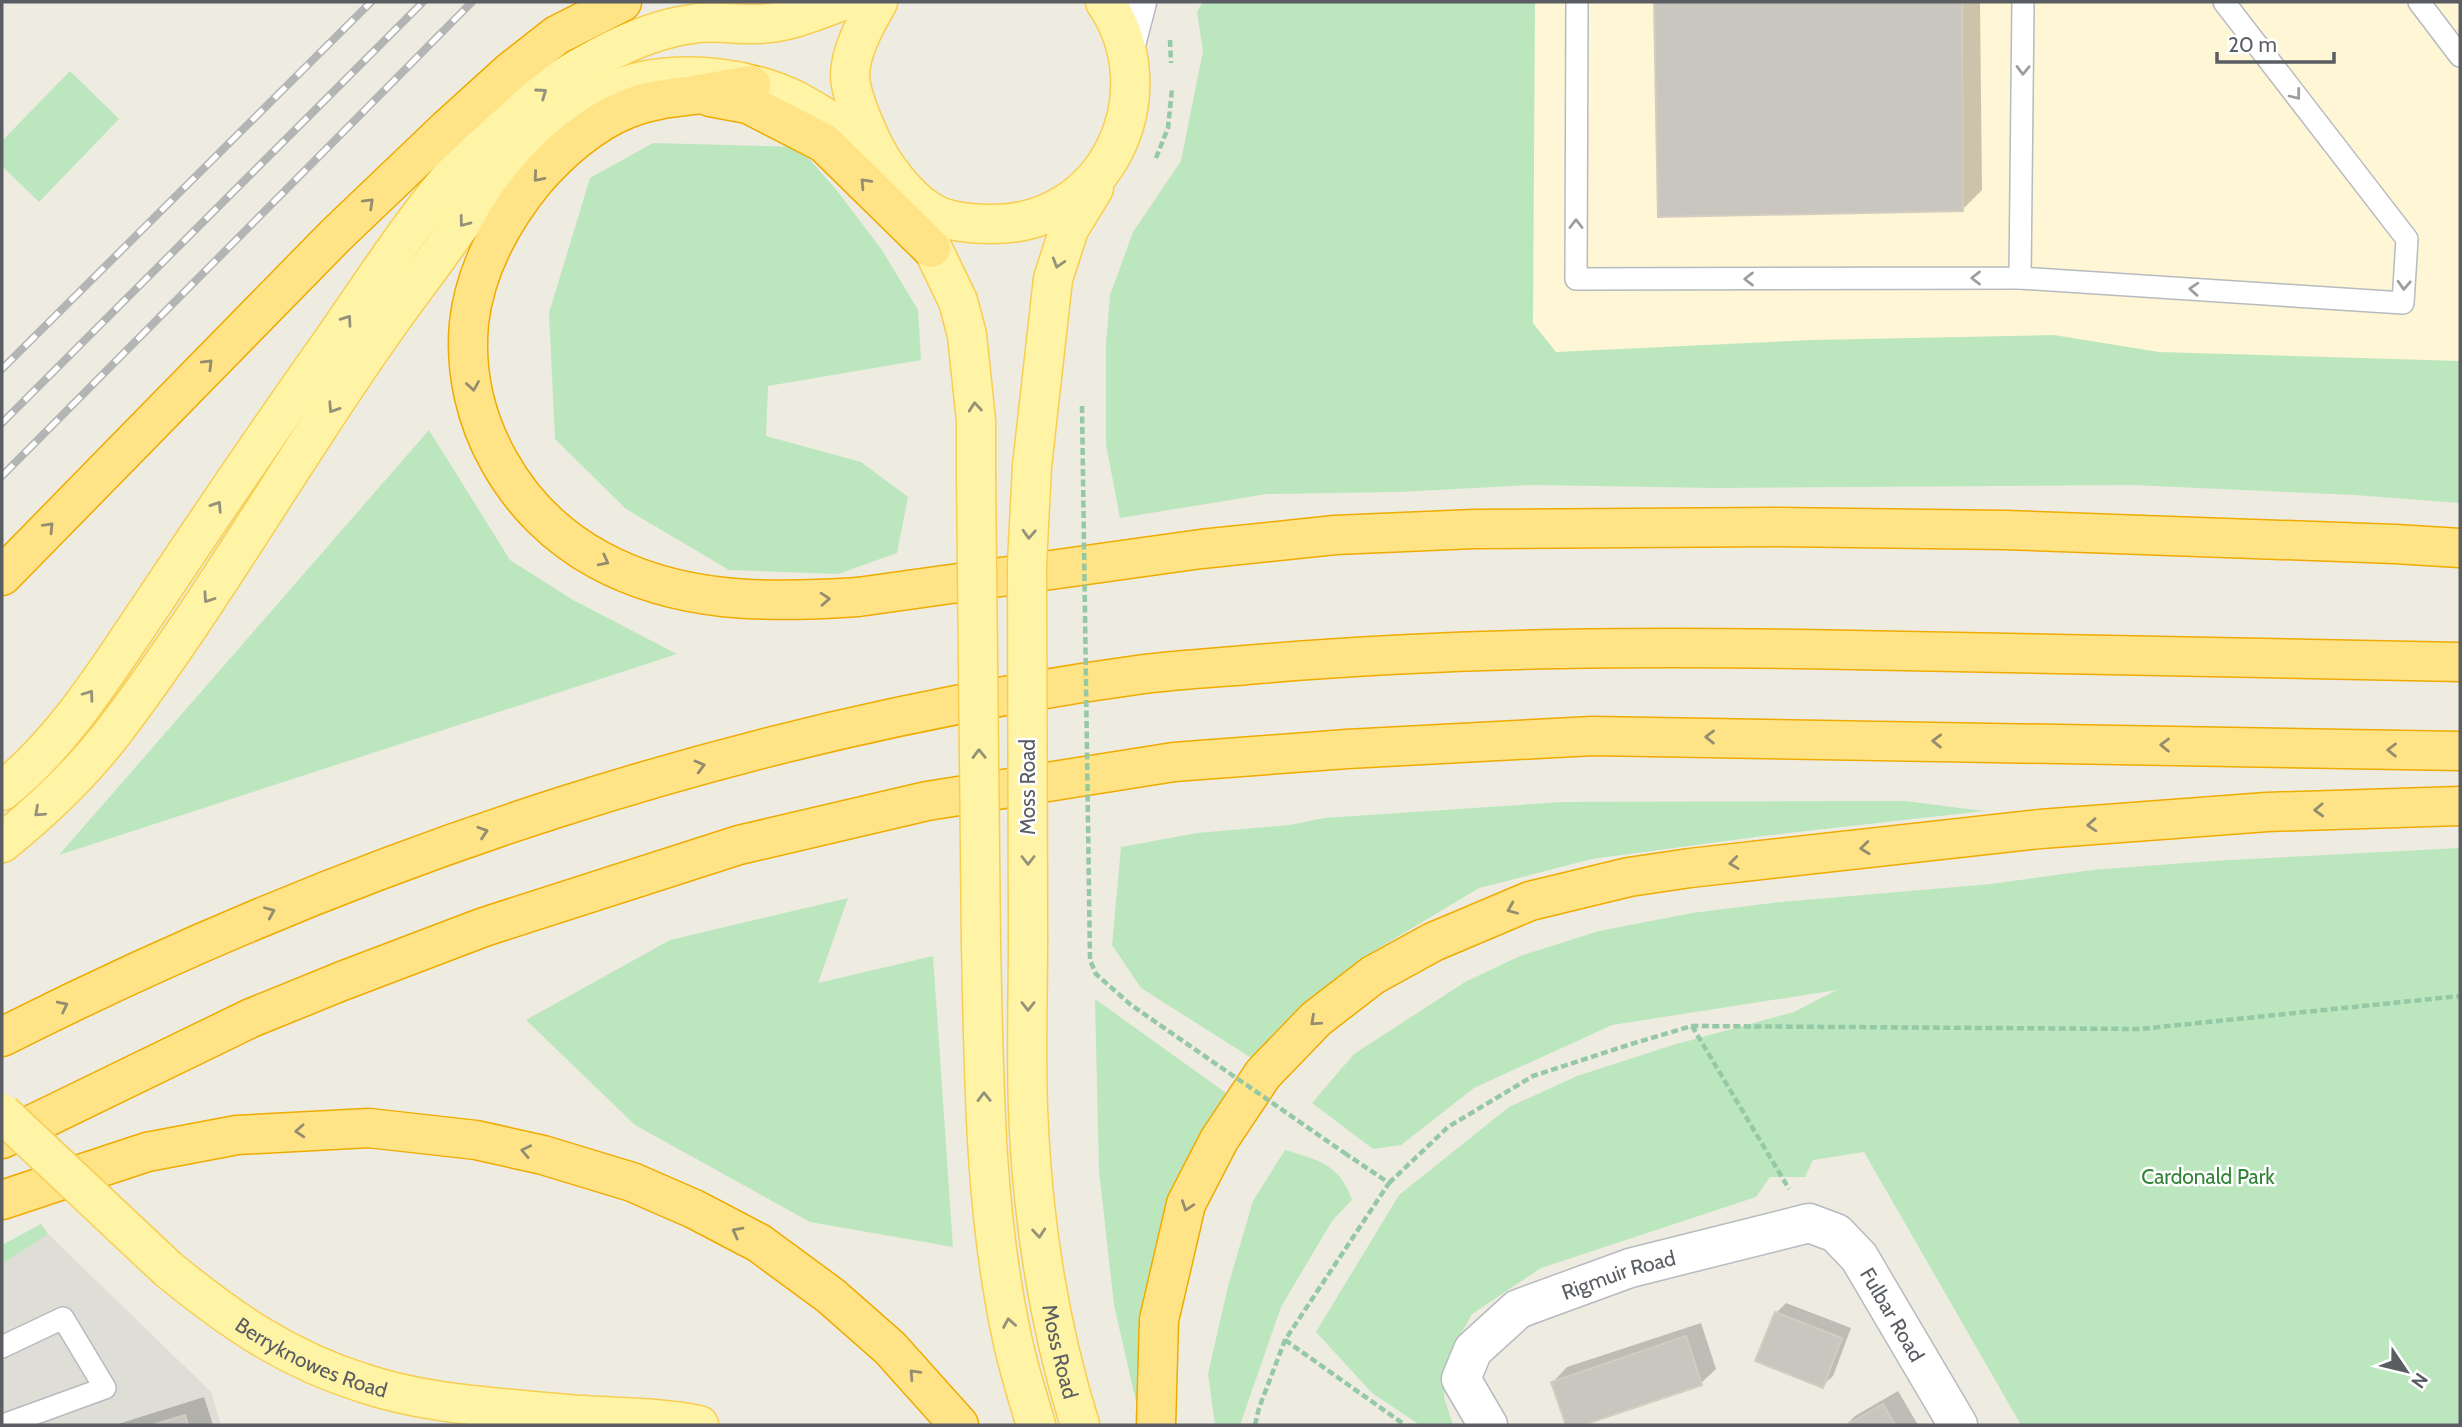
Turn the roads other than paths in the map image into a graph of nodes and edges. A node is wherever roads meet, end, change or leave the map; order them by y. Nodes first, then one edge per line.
1 (622, 2) edge
2 (839, 2) edge
3 (878, 2) edge
4 (1105, 2) edge
5 (1137, 2) edge
6 (1577, 2) edge
7 (2024, 2) edge
8 (2224, 2) edge
9 (2419, 2) edge
10 (1126, 44) junction
11 (2460, 56) edge
12 (751, 85) junction
13 (694, 95) junction
14 (877, 152) junction
15 (1110, 159) junction
16 (906, 190) junction
17 (931, 248) junction
18 (2020, 278) junction
19 (2460, 548) edge
20 (2, 576) edge
21 (2460, 662) edge
22 (2460, 751) edge
23 (2, 791) edge
24 (2460, 806) edge
25 (2, 843) edge
26 (2, 1037) edge
27 (2, 1113) edge
28 (2, 1139) edge
29 (2, 1200) edge
30 (1809, 1223) joint
31 (2, 1347) edge
32 (3, 1425) edge
33 (699, 1425) edge
34 (959, 1425) edge
35 (1036, 1425) edge
36 (1080, 1425) edge
37 (1156, 1425) edge
38 (1488, 1425) edge
39 (1958, 1425) edge

20 -> 1 highway
23 -> 2 main road
3 - 14 main road
4 - 10 main road
5 - 10 street
18 -> 6 lane
7 -> 18 lane
8 -> 18 lane
9 - 11 lane
10 - 15 main road
12 - 13 highway
12 - 14 main road
12 -> 25 main road
17 -> 13 highway
13 -> 19 highway
14 - 16 main road
15 - 16 main road
15 -> 36 main road, Moss Road, bridge
16 - 17 main road, Moss Road
35 -> 17 main road, Moss Road, bridge
26 -> 21 highway
22 -> 28 highway
24 -> 37 highway
27 - 33 main road, Berryknowes Road, bridge
34 -> 29 highway
30 - 38 street, Rigmuir Road
30 - 39 street, Fulbar Road
31 - 32 lane

